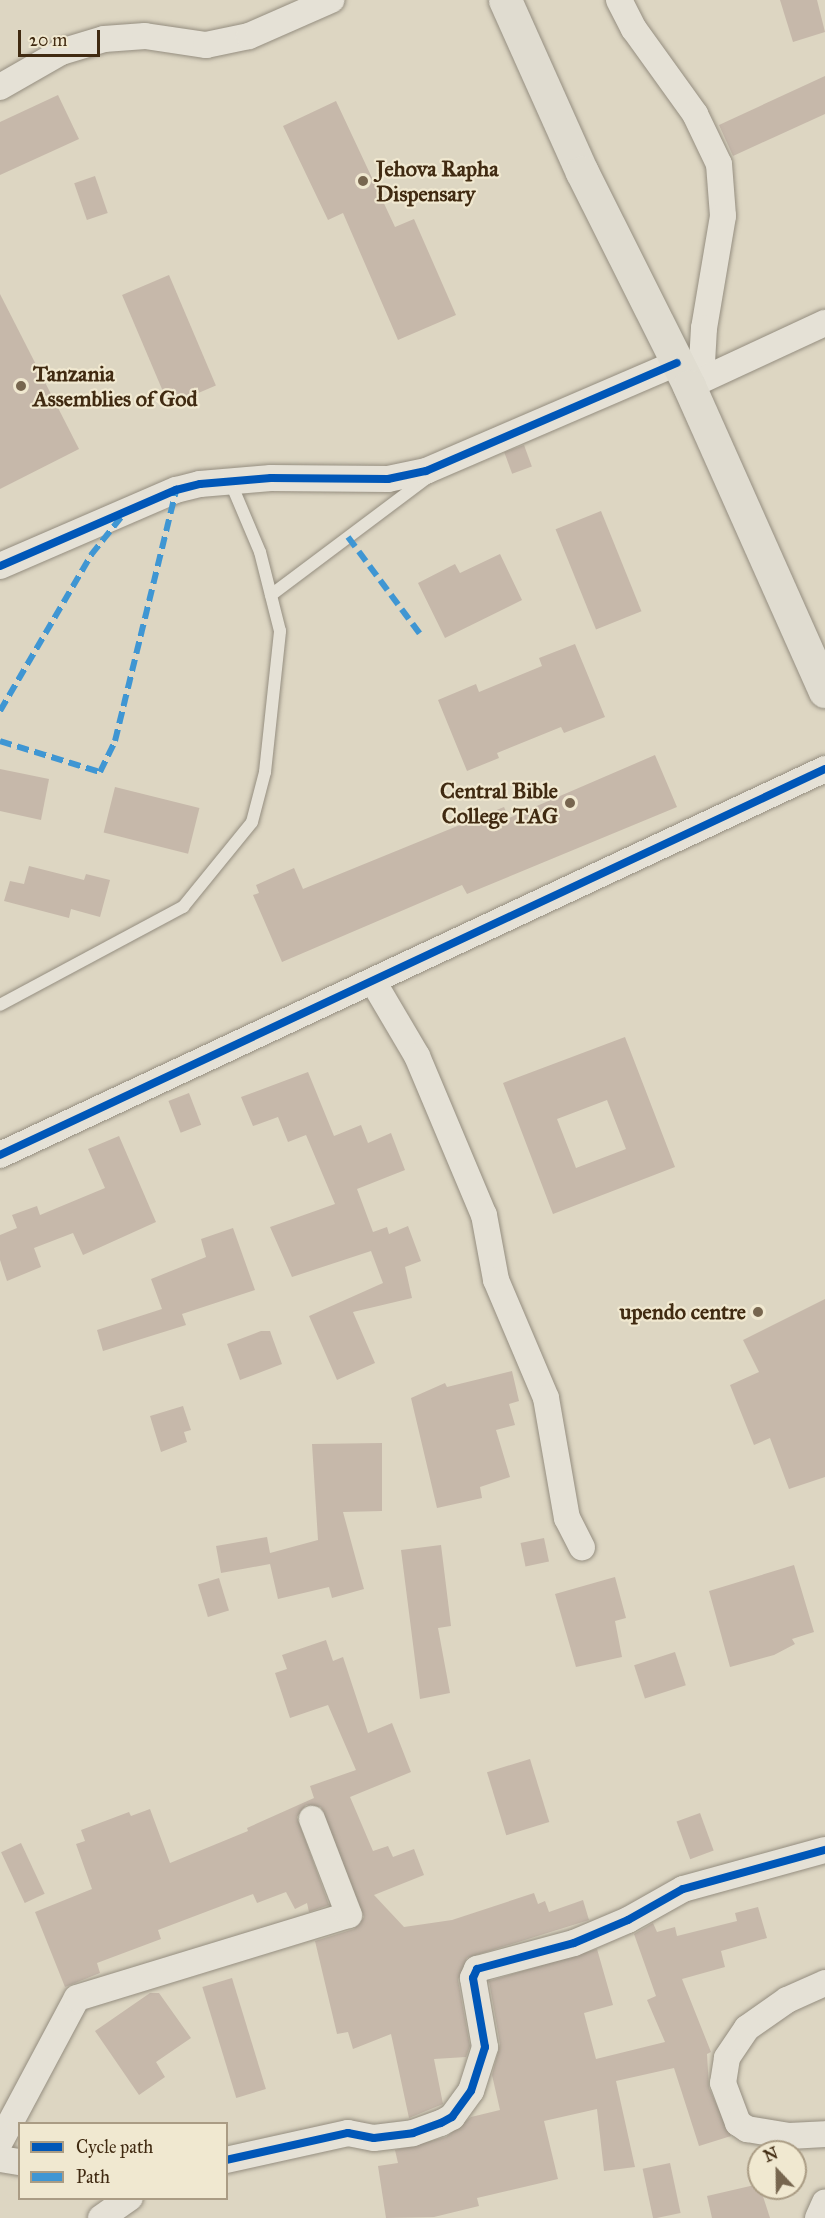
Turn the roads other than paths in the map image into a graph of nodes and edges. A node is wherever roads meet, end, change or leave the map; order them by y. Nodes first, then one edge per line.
1 (331, 0) edge
2 (505, 0) edge
3 (619, 0) edge
4 (0, 87) edge
5 (825, 322) edge
6 (689, 376) junction
7 (448, 462) junction
8 (230, 481) junction
9 (0, 566) edge
10 (271, 595) junction
11 (825, 691) edge
12 (825, 769) edge
13 (374, 983) junction
14 (0, 1005) edge
15 (0, 1155) edge
16 (582, 1547) dead end
17 (312, 1819) dead end
18 (825, 1850) edge
19 (825, 1983) edge
20 (825, 2134) edge
21 (0, 2142) edge
22 (0, 2159) edge
23 (228, 2160) edge
24 (18, 2162) edge
25 (128, 2200) edge
26 (825, 2202) edge
27 (100, 2218) edge
28 (818, 2218) edge

1 - 4 street
2 - 6 highway
3 - 6 street
5 - 6 street
6 - 7 street
6 - 11 highway
7 - 8 street
7 - 10 lane
8 - 9 street
8 - 10 lane
10 - 14 lane
12 - 13 street
13 - 15 street
13 - 16 street
17 - 21 street
18 - 23 street
19 - 20 street
22 - 24 street
25 - 27 street
26 - 28 street

